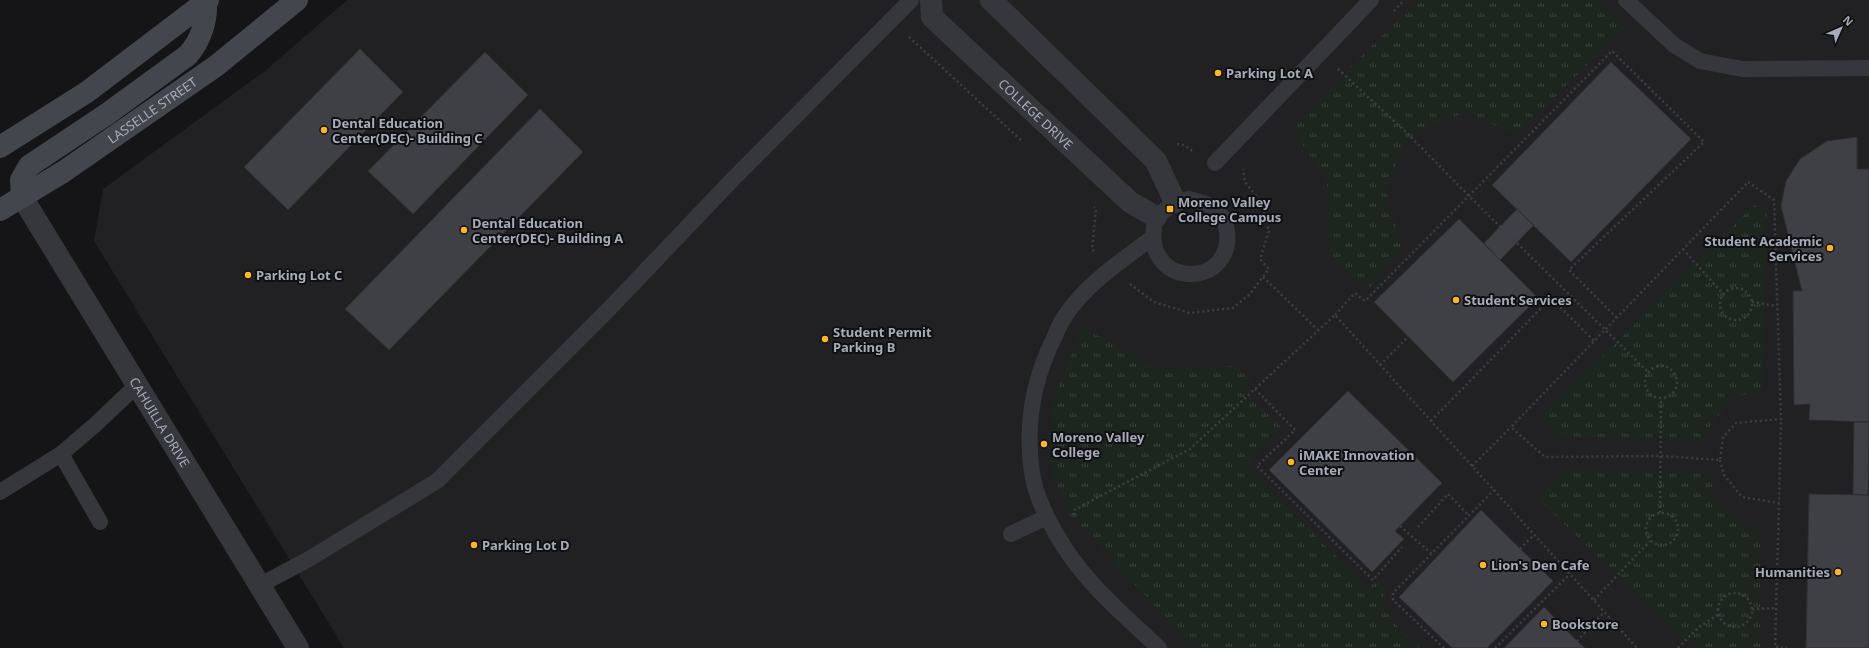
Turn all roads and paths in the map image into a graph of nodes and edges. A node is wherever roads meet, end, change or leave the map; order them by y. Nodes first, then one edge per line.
1 (297, 0) edge
2 (911, 0) edge
3 (931, 0) edge
4 (991, 0) edge
5 (1371, 0) edge
6 (1626, 0) edge
7 (206, 1) edge
8 (1338, 68) dead end
9 (1869, 68) edge
10 (0, 147) edge
11 (1215, 163) dead end
12 (1469, 196) junction
13 (22, 197) junction
14 (1175, 202) junction
15 (0, 210) edge
16 (1154, 228) junction
17 (1683, 249) junction
18 (1263, 277) dead end
19 (1723, 294) junction
20 (1752, 302) junction
21 (1777, 306) junction
22 (1335, 315) junction
23 (1617, 318) junction
24 (1605, 329) junction
25 (1318, 330) junction
26 (1408, 337) dead end
27 (1594, 341) junction
28 (1380, 365) junction
29 (1648, 372) junction
30 (137, 385) junction
31 (1255, 389) junction
32 (1661, 398) junction
33 (1781, 419) junction
34 (1431, 421) junction
35 (1511, 427) junction
36 (61, 454) junction
37 (1661, 456) junction
38 (1720, 460) junction
39 (1472, 466) junction
40 (1494, 490) junction
41 (0, 492) edge
42 (1779, 503) junction
43 (1660, 513) junction
44 (1469, 516) junction
45 (1047, 517) junction
46 (1074, 517) dead end
47 (100, 522) dead end
48 (1400, 526) dead end
49 (1418, 527) dead end
50 (1011, 534) dead end
51 (1534, 535) junction
52 (1650, 540) junction
53 (1402, 547) dead end
54 (1520, 549) dead end
55 (1432, 554) junction
56 (1570, 574) junction
57 (260, 585) junction
58 (1594, 600) junction
59 (1776, 608) junction
60 (1752, 609) junction
61 (1604, 612) junction
62 (1719, 614) junction
63 (1577, 640) dead end
64 (298, 648) edge
65 (1159, 648) edge
66 (1444, 648) edge
67 (1495, 648) edge
68 (1637, 648) edge
69 (1678, 648) edge
70 (1787, 648) edge

1 - 13 main road, LASSELLE STREET
2 - 57 lane
3 - 16 street, COLLEGE DRIVE
4 - 14 street
5 - 11 lane
6 - 9 lane
7 - 10 main road
7 - 13 main road
8 - 12 path
12 - 22 path
12 - 23 path
12 - 24 path
13 - 15 main road, LASSELLE STREET
13 - 30 street, CAHUILLA DRIVE
14 - 16 lane
14 - 16 lane
16 - 45 lane
17 - 19 path
17 - 21 path
17 - 23 path
18 - 25 path
19 - 20 path
19 - 20 path
20 - 21 path
21 - 33 path
22 - 25 path
22 - 28 path
23 - 24 path
24 - 27 path
24 - 29 path
25 - 31 path
26 - 28 path
27 - 34 path
27 - 35 path
28 - 34 path
29 - 32 path
29 - 32 path
30 - 36 lane
30 - 57 street, CAHUILLA DRIVE
31 - 46 path
31 - 53 path
32 - 37 path
33 - 38 path
33 - 42 path
34 - 39 path
35 - 37 path
35 - 39 path
36 - 41 lane
36 - 47 lane
37 - 38 path
37 - 43 path
38 - 42 path
39 - 40 path
40 - 44 path
40 - 51 path
42 - 59 path
43 - 52 path
43 - 52 path
44 - 49 path
44 - 55 path
45 - 50 lane
45 - 65 lane
48 - 55 path, bridge
51 - 54 path
51 - 56 path
52 - 58 path
55 - 66 path
56 - 58 path
56 - 67 path
57 - 64 street, CAHUILLA DRIVE
58 - 61 path
59 - 60 path
59 - 70 path
60 - 62 path
60 - 62 path
61 - 63 path
61 - 68 path
62 - 69 path

